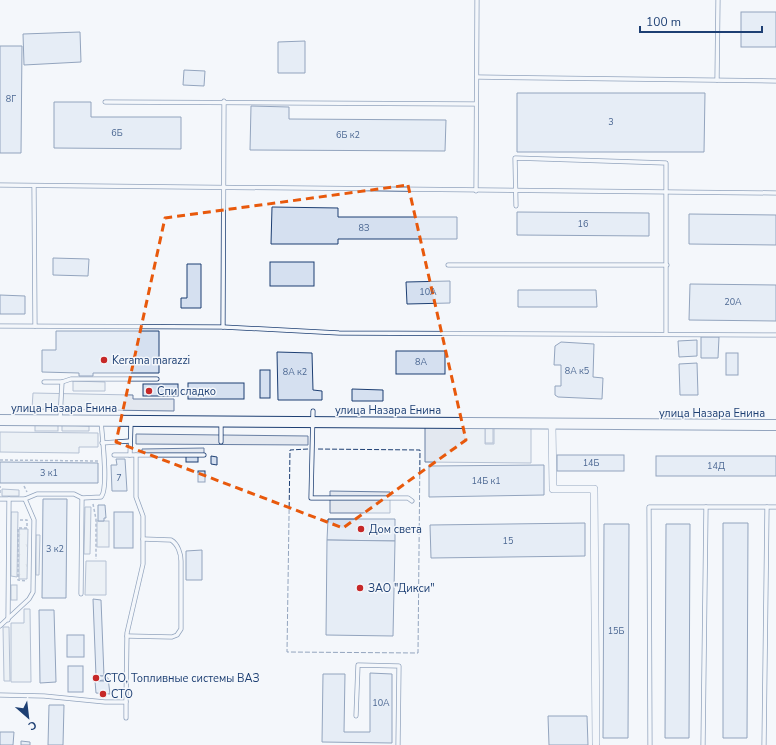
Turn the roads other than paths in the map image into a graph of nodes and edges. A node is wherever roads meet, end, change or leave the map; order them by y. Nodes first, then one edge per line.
1 (477, 0) edge
2 (718, 0) edge
3 (477, 77) junction
4 (717, 80) junction
5 (776, 81) edge
6 (224, 101) junction
7 (105, 102) dead end
8 (476, 104) junction
9 (0, 185) edge
10 (34, 186) junction
11 (224, 187) junction
12 (476, 191) junction
13 (516, 191) junction
14 (665, 192) junction
15 (776, 193) edge
16 (516, 206) dead end
17 (448, 265) dead end
18 (667, 265) junction
19 (0, 326) edge
20 (35, 326) junction
21 (223, 326) junction
22 (666, 334) junction
23 (776, 334) edge
24 (157, 378) dead end
25 (44, 382) dead end
26 (62, 382) junction
27 (313, 411) dead end
28 (0, 420) edge
29 (60, 420) junction
30 (101, 420) junction
31 (131, 421) junction
32 (221, 421) junction
33 (312, 422) junction
34 (552, 424) junction
35 (776, 425) edge
36 (130, 441) junction
37 (221, 442) dead end
38 (102, 443) junction
39 (114, 455) dead end
40 (130, 455) junction
41 (136, 455) junction
42 (204, 455) dead end
43 (82, 498) junction
44 (0, 499) edge
45 (9, 499) junction
46 (25, 499) junction
47 (412, 501) dead end
48 (706, 507) junction
49 (767, 507) junction
50 (776, 507) edge
51 (143, 539) junction
52 (81, 594) dead end
53 (8, 620) junction
54 (0, 626) edge
55 (127, 636) junction
56 (0, 695) edge
57 (126, 702) junction
58 (356, 716) dead end
59 (126, 718) dead end
60 (596, 743) dead end
61 (398, 745) edge
62 (650, 745) edge
63 (703, 745) edge
64 (764, 745) edge

1 - 3 lane
2 - 4 lane
3 - 4 lane
3 - 8 lane
4 - 5 lane
6 - 7 lane
6 - 8 lane
6 - 11 lane
8 - 12 lane
9 - 10 lane
10 - 11 lane
10 - 20 lane
11 - 12 lane
11 - 21 lane
12 - 13 lane
13 - 14 lane
13 - 14 lane
13 - 16 lane
14 - 15 lane
14 - 18 lane
17 - 18 lane
18 - 22 lane
19 - 20 lane
20 - 21 lane
21 - 22 lane
22 - 23 lane
24 - 26 lane
25 - 26 lane
26 - 29 lane
27 - 33 lane
28 - 29 main road, улица Назара Енина
29 - 30 main road, улица Назара Енина
30 - 31 main road, улица Назара Енина
30 - 38 lane
31 - 32 main road, улица Назара Енина
31 - 36 lane
32 - 33 main road, улица Назара Енина
32 - 37 lane
33 - 34 main road, улица Назара Енина
33 - 47 lane
34 - 35 main road, улица Назара Енина
34 - 60 street
36 - 38 lane
36 - 40 lane
38 - 43 lane
39 - 40 lane
40 - 41 lane
41 - 42 lane
41 - 51 lane
43 - 46 lane
43 - 52 lane
44 - 45 lane
45 - 46 lane
45 - 53 lane
46 - 53 lane
48 - 49 lane
48 - 62 lane
48 - 63 lane
49 - 50 lane
49 - 64 lane
51 - 55 lane
51 - 55 lane
53 - 54 lane
55 - 57 lane
56 - 57 lane
57 - 59 lane
58 - 61 lane

